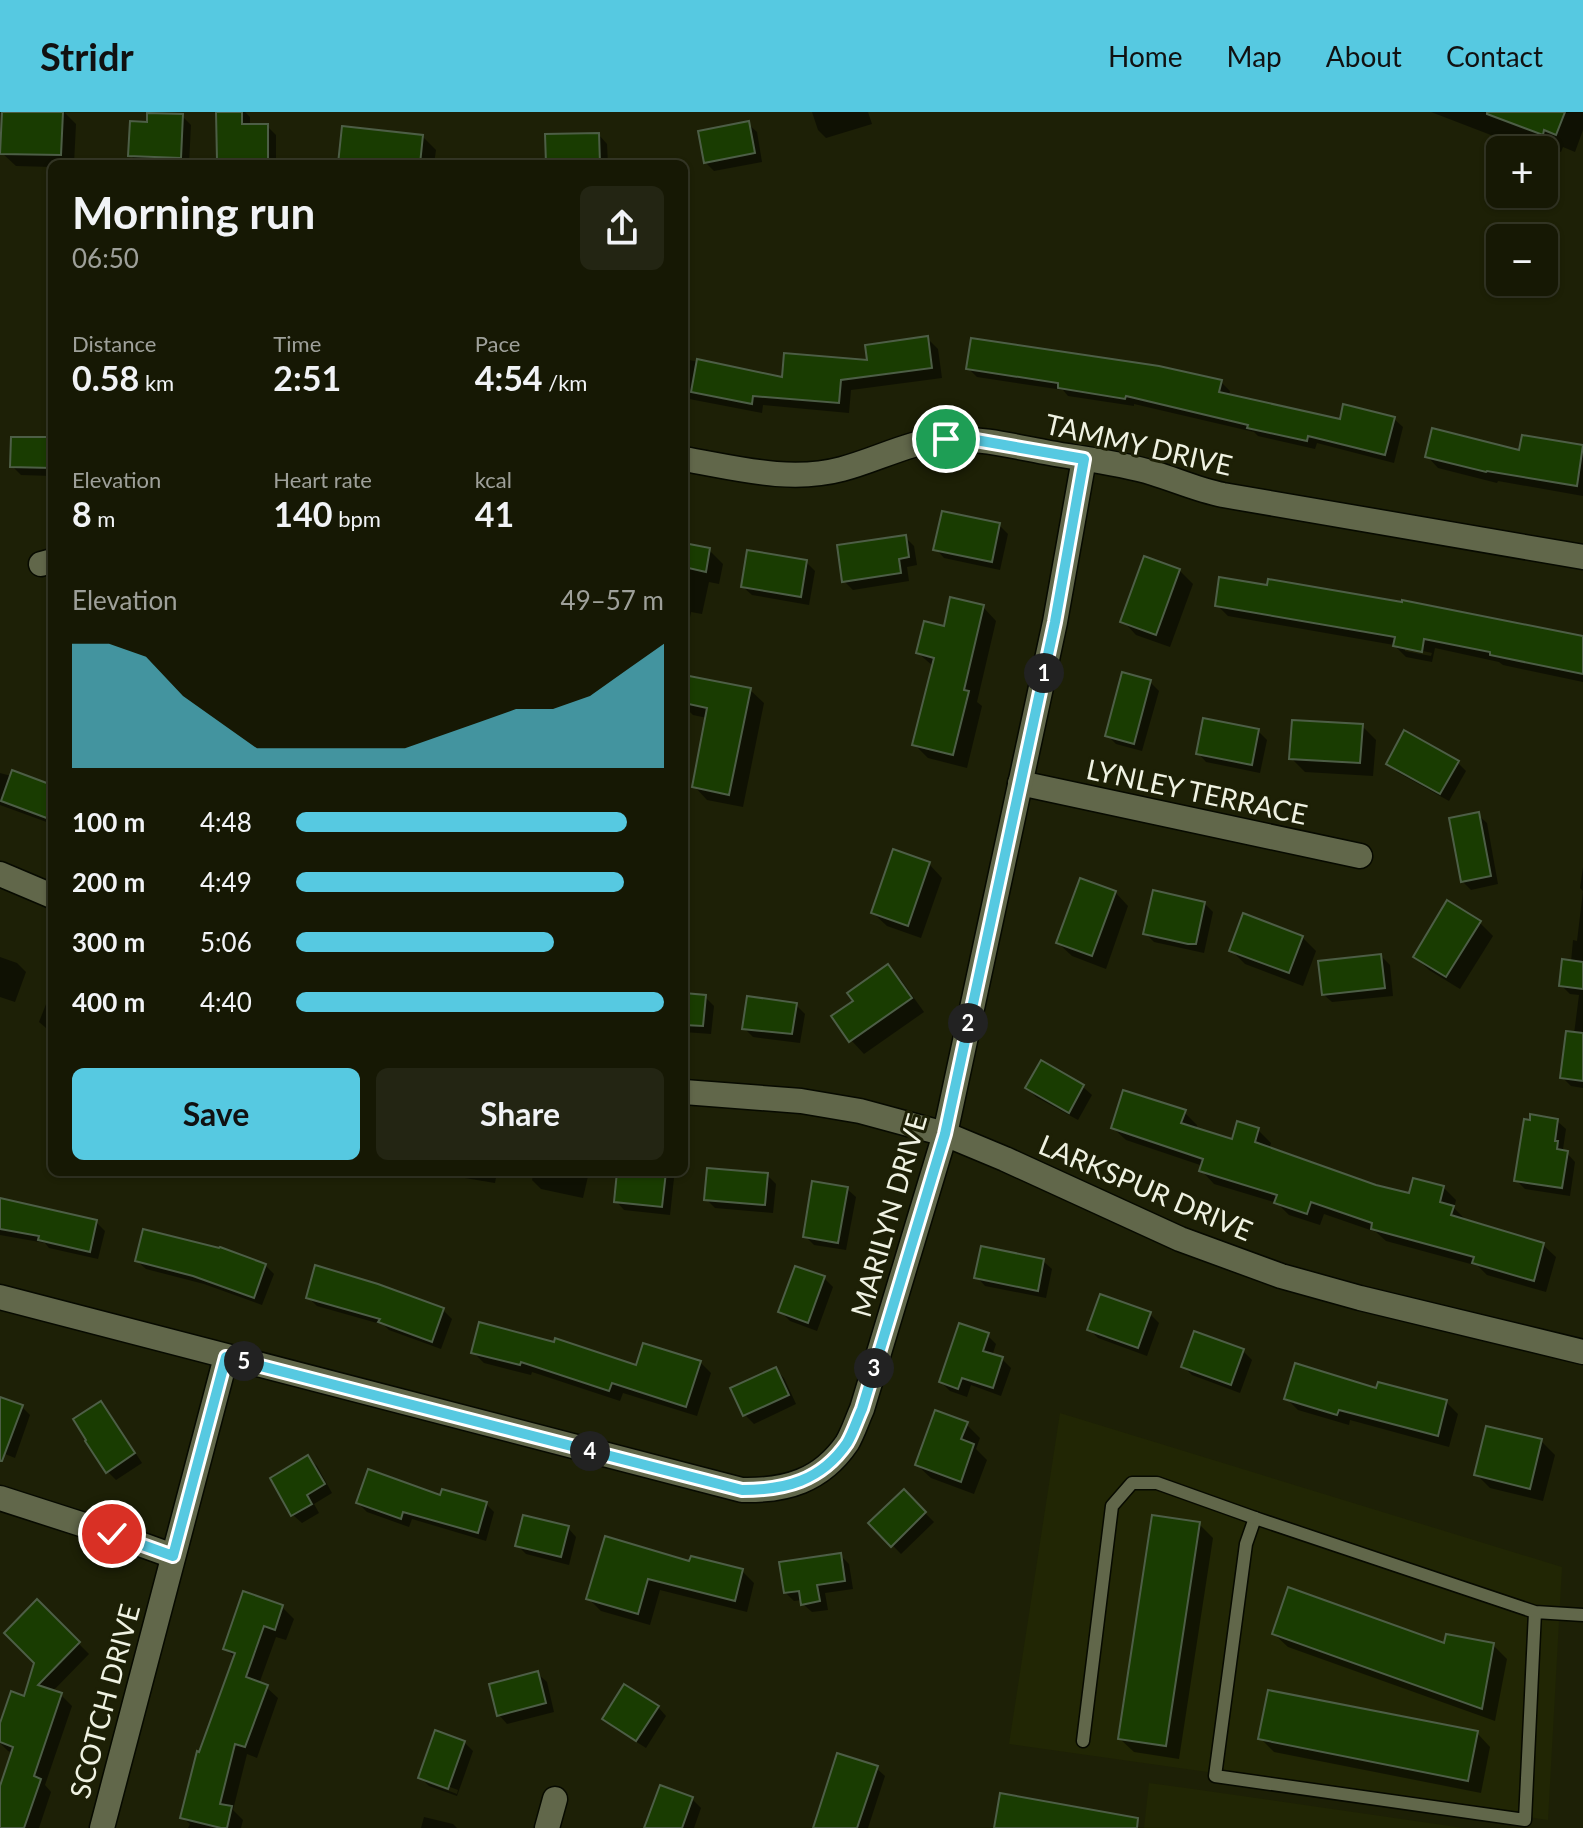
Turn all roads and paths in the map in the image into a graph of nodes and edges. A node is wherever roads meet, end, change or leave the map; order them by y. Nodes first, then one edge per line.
1 (1084, 459) junction
2 (688, 460) edge
3 (1583, 557) edge
4 (1020, 783) junction
5 (1360, 856) dead end
6 (0, 874) edge
7 (48, 894) edge
8 (688, 1092) edge
9 (945, 1134) junction
10 (0, 1297) edge
11 (1583, 1352) edge
12 (226, 1357) junction
13 (0, 1498) edge
14 (1255, 1518) junction
15 (173, 1556) junction
16 (1535, 1612) junction
17 (1583, 1615) edge
18 (1083, 1741) dead end
19 (555, 1799) dead end
20 (102, 1828) edge
21 (547, 1828) edge

1 - 2 street, TAMMY DRIVE
1 - 3 street, TAMMY DRIVE
1 - 4 street, MARILYN DRIVE
4 - 5 street, LYNLEY TERRACE
4 - 9 street, MARILYN DRIVE
6 - 7 street
8 - 9 street, LARKSPUR DRIVE
9 - 11 street, LARKSPUR DRIVE
9 - 12 street, MARILYN DRIVE
10 - 12 street, MARILYN DRIVE
12 - 15 street, SCOTCH DRIVE
13 - 15 street
14 - 16 lane
14 - 16 lane
14 - 18 lane
15 - 20 street, SCOTCH DRIVE
16 - 17 lane
19 - 21 street

